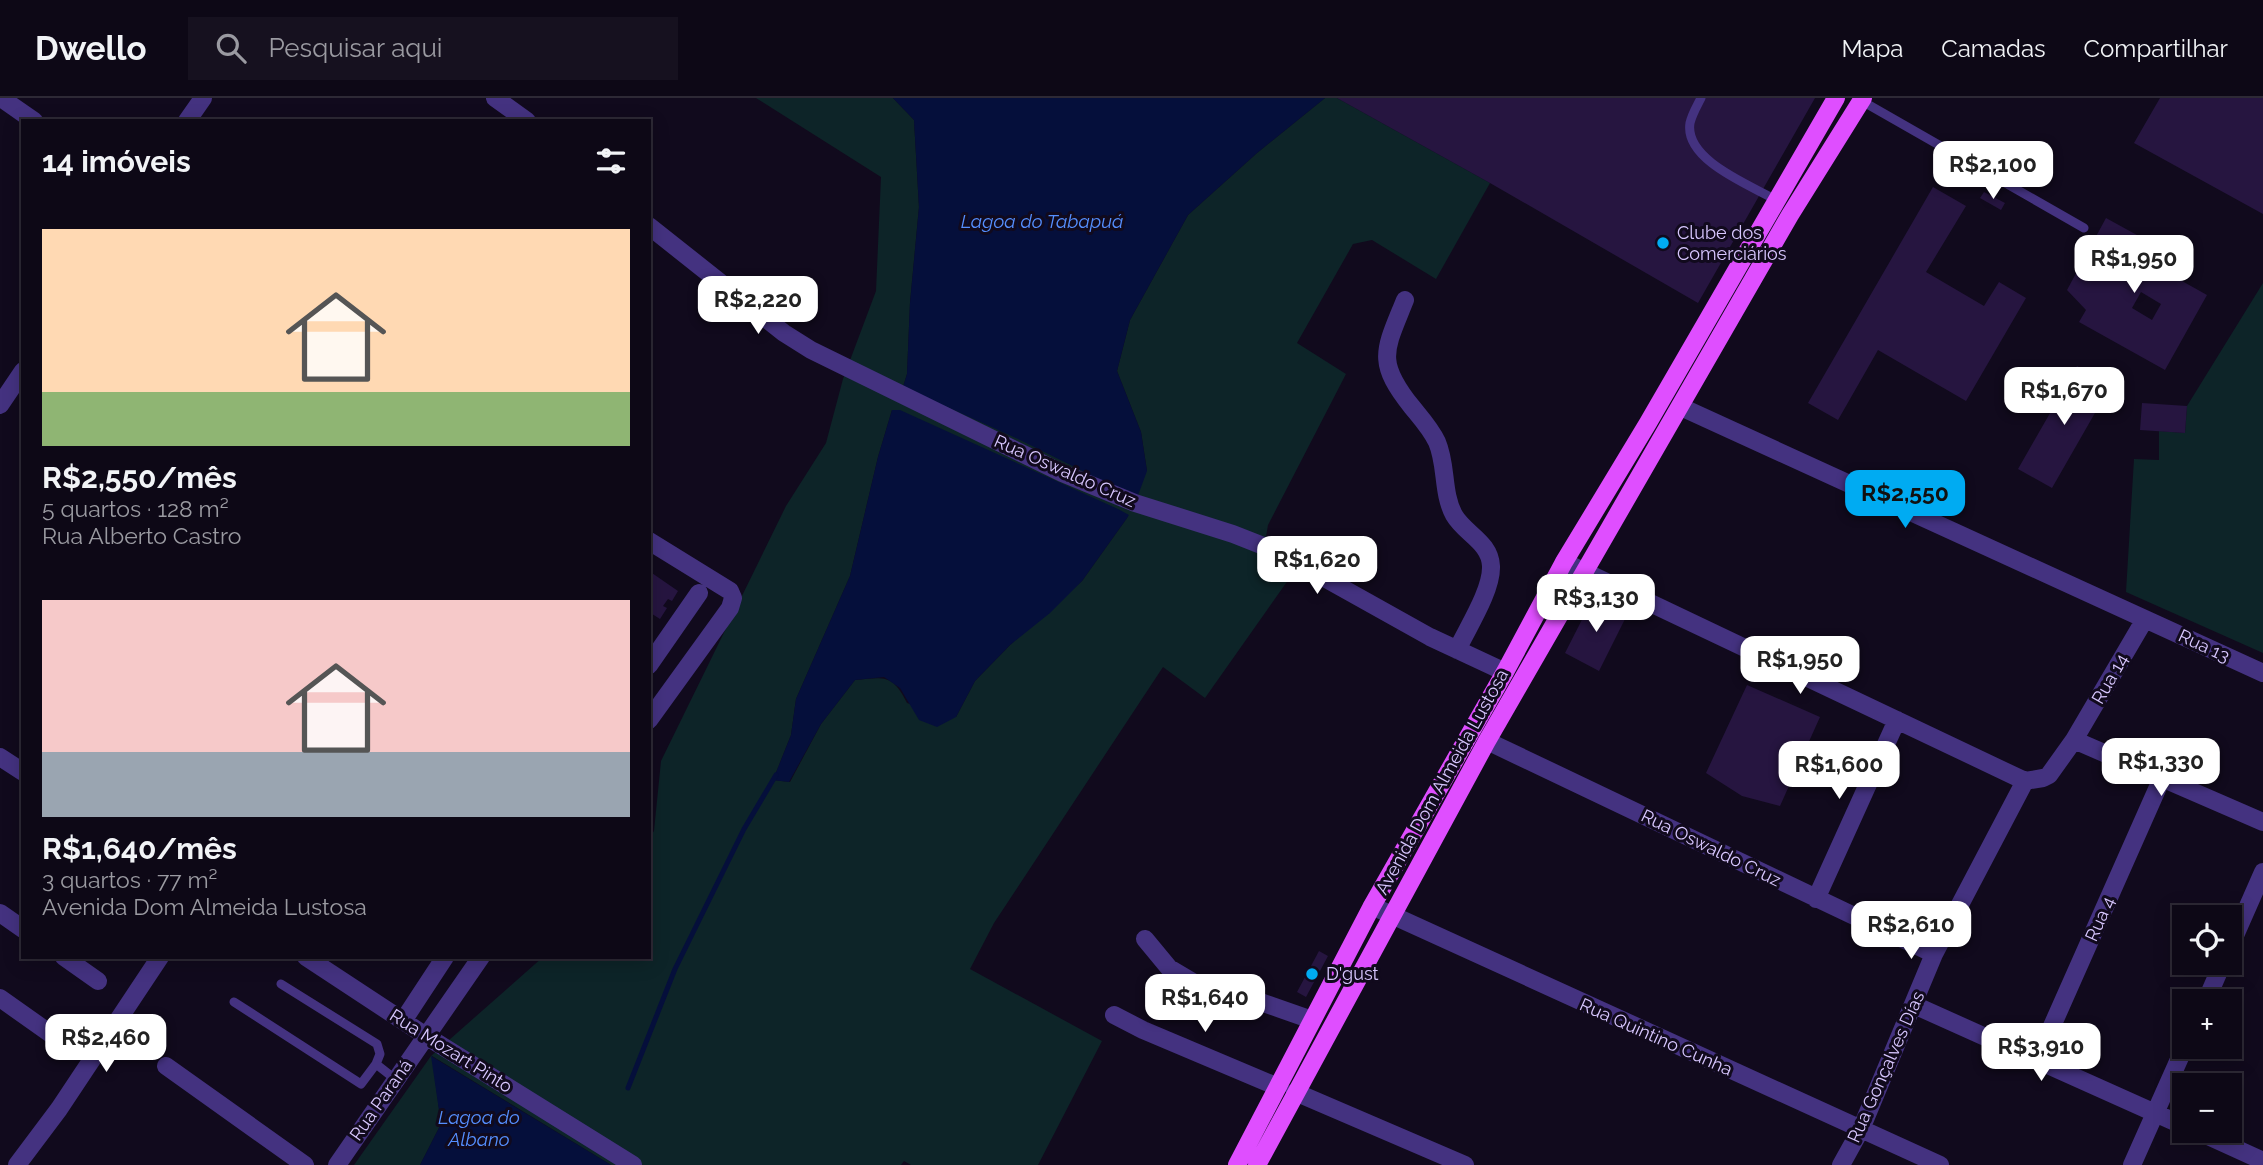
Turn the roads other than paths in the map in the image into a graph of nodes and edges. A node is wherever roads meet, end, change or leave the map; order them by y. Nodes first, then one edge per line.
1 (1, 98) edge
2 (202, 98) edge
3 (495, 98) edge
4 (1701, 98) edge
5 (1836, 98) edge
6 (1863, 99) edge
7 (31, 119) edge
8 (188, 119) edge
9 (524, 119) edge
10 (1776, 200) junction
11 (651, 228) edge
12 (2084, 228) dead end
13 (1405, 300) dead end
14 (21, 376) edge
15 (11, 398) edge
16 (1681, 407) junction
17 (651, 542) edge
18 (1564, 562) junction
19 (1584, 572) junction
20 (699, 593) dead end
21 (2145, 619) junction
22 (1457, 650) junction
23 (651, 662) edge
24 (1505, 672) junction
25 (2263, 673) edge
26 (651, 717) edge
27 (1897, 720) junction
28 (2074, 740) junction
29 (1488, 741) junction
30 (0, 757) edge
31 (21, 771) edge
32 (2162, 778) junction
33 (2025, 781) junction
34 (2263, 822) edge
35 (2263, 872) edge
36 (1816, 899) junction
37 (1372, 906) junction
38 (0, 913) edge
39 (1391, 916) junction
40 (2242, 920) edge
41 (21, 928) edge
42 (1145, 939) dead end
43 (1934, 954) junction
44 (67, 959) edge
45 (159, 959) edge
46 (309, 959) edge
47 (444, 959) edge
48 (480, 959) edge
49 (98, 981) dead end
50 (281, 984) dead end
51 (0, 998) edge
52 (234, 1002) dead end
53 (1914, 1005) junction
54 (1114, 1016) dead end
55 (1312, 1020) junction
56 (403, 1021) junction
57 (426, 1036) junction
58 (55, 1037) dead end
59 (2179, 1059) edge
60 (2037, 1060) junction
61 (376, 1064) junction
62 (166, 1066) dead end
63 (395, 1079) junction
64 (1287, 1089) junction
65 (2156, 1113) junction
66 (2172, 1120) edge
67 (1861, 1129) junction
68 (2224, 1143) edge
69 (2263, 1161) edge
70 (17, 1165) edge
71 (305, 1165) edge
72 (337, 1165) edge
73 (633, 1165) edge
74 (1237, 1165) edge
75 (1258, 1165) edge
76 (1465, 1165) edge
77 (1841, 1165) edge
78 (1940, 1165) edge
79 (2132, 1165) edge

1 - 7 street
2 - 8 street
3 - 9 street
4 - 10 lane
5 - 10 main road, Avenida Dom Almeida Lustosa
6 - 12 lane
6 - 16 main road, Avenida Dom Almeida Lustosa
10 - 18 main road, Avenida Dom Almeida Lustosa
11 - 22 street, Rua Oswaldo Cruz
13 - 22 street
14 - 15 street
16 - 19 main road, Avenida Dom Almeida Lustosa
16 - 21 street, Rua 13
17 - 26 street
18 - 19 street
18 - 24 main road, Avenida Dom Almeida Lustosa
19 - 27 street
19 - 29 main road, Avenida Dom Almeida Lustosa
20 - 23 street
21 - 25 street, Rua 13
21 - 28 street, Rua 14
22 - 24 street, Rua Oswaldo Cruz
24 - 37 main road, Avenida Dom Almeida Lustosa
27 - 33 street
27 - 36 street
28 - 32 street
28 - 33 street, Rua 14
29 - 36 street, Rua Oswaldo Cruz
29 - 39 main road, Avenida Dom Almeida Lustosa
30 - 31 street
32 - 34 street
32 - 60 street, Rua 4
33 - 43 street, Rua Gonçalves Días
35 - 40 street
36 - 43 street, Rua Oswaldo Cruz
37 - 39 street, Rua Quintino Cunha
37 - 55 main road, Avenida Dom Almeida Lustosa
38 - 41 street
39 - 64 main road, Avenida Dom Almeida Lustosa
39 - 67 street, Rua Quintino Cunha
42 - 55 street
43 - 53 street, Rua Gonçalves Días
44 - 49 street
45 - 70 street
46 - 56 street, Rua Mozart Pinto
47 - 56 street
48 - 57 street, Rua Paraná
50 - 61 lane
51 - 58 street
52 - 61 lane
53 - 60 street
53 - 67 street, Rua Gonçalves Días
54 - 64 street
55 - 64 main road, Avenida Dom Almeida Lustosa
56 - 57 street, Rua Mozart Pinto
57 - 63 street, Rua Paraná
57 - 73 street, Rua Mozart Pinto
59 - 65 street
60 - 65 street
61 - 63 lane
62 - 71 street
63 - 72 street, Rua Paraná
64 - 74 main road, Avenida Dom Almeida Lustosa
64 - 75 main road, Avenida Dom Almeida Lustosa
64 - 76 street
65 - 66 street
65 - 79 street
67 - 77 street, Rua Gonçalves Días
67 - 78 street, Rua Quintino Cunha
68 - 69 street

